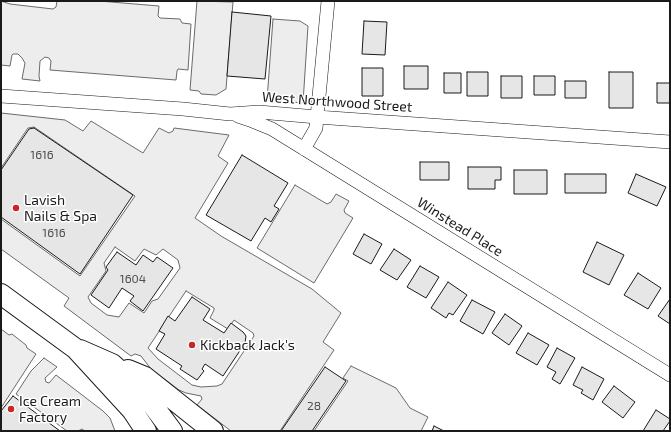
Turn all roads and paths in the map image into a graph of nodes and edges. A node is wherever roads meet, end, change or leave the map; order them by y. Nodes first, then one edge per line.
1 (328, 1) edge
2 (1, 96) edge
3 (230, 114) junction
4 (317, 117) junction
5 (670, 142) edge
6 (304, 149) junction
7 (1, 294) edge
8 (76, 349) junction
9 (112, 364) junction
10 (670, 374) edge
11 (141, 428) edge
12 (172, 431) edge
13 (213, 431) edge

1 - 4 street
2 - 3 street, West Northwood Street
3 - 4 street, West Northwood Street
3 - 6 street, Winstead Place
4 - 5 street, West Northwood Street
4 - 6 street
6 - 10 street, Winstead Place
7 - 8 main road
8 - 9 main road
8 - 11 main road
9 - 12 main road
9 - 13 main road

